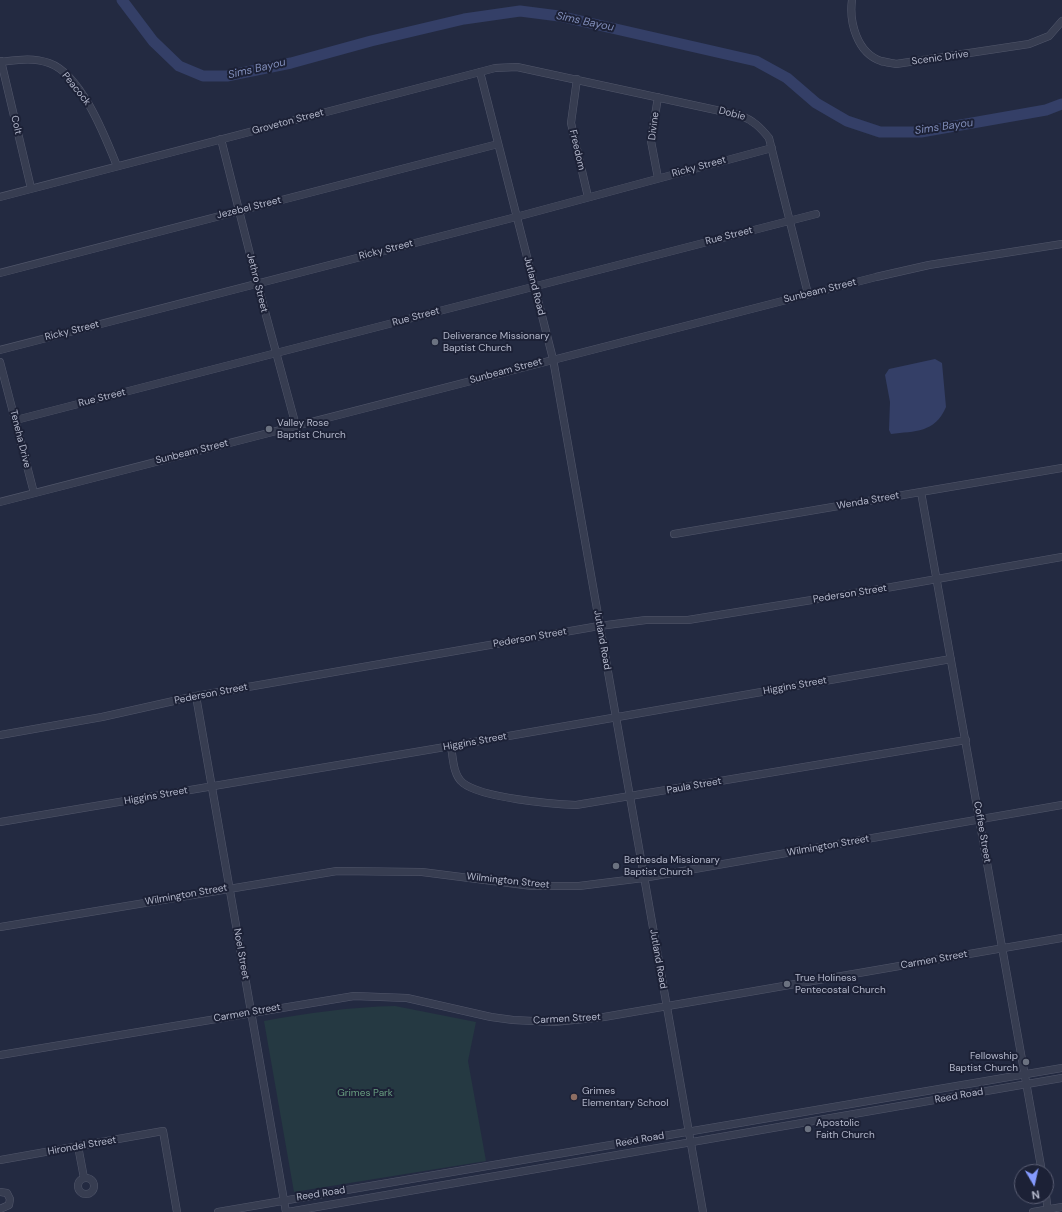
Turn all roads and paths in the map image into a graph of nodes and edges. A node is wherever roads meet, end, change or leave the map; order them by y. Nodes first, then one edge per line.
1 (852, 0) edge
2 (1062, 21) edge
3 (1, 61) edge
4 (480, 72) junction
5 (577, 79) junction
6 (658, 97) junction
7 (221, 139) junction
8 (498, 144) junction
9 (772, 148) junction
10 (117, 166) junction
11 (658, 178) junction
12 (31, 188) junction
13 (0, 197) edge
14 (588, 197) junction
15 (240, 211) junction
16 (816, 214) dead end
17 (516, 216) junction
18 (790, 220) junction
19 (1062, 244) edge
20 (0, 272) edge
21 (257, 282) junction
22 (533, 287) junction
23 (808, 294) junction
24 (0, 350) edge
25 (275, 352) junction
26 (553, 359) junction
27 (0, 362) edge
28 (16, 420) junction
29 (296, 426) junction
30 (1062, 468) edge
31 (921, 492) junction
32 (34, 493) junction
33 (0, 502) edge
34 (674, 534) dead end
35 (1062, 557) edge
36 (936, 579) junction
37 (599, 626) junction
38 (951, 659) junction
39 (196, 696) junction
40 (615, 717) junction
41 (0, 735) edge
42 (966, 740) junction
43 (451, 746) junction
44 (212, 786) junction
45 (630, 797) junction
46 (1062, 805) edge
47 (979, 820) junction
48 (0, 822) edge
49 (643, 878) junction
50 (230, 888) junction
51 (0, 927) edge
52 (1062, 938) edge
53 (1003, 948) junction
54 (667, 1006) junction
55 (251, 1012) junction
56 (0, 1055) edge
57 (1062, 1068) edge
58 (1025, 1074) junction
59 (1062, 1078) edge
60 (1027, 1085) junction
61 (897, 1095) junction
62 (898, 1106) junction
63 (788, 1114) junction
64 (790, 1126) junction
65 (690, 1131) junction
66 (692, 1143) junction
67 (78, 1146) junction
68 (584, 1150) junction
69 (0, 1160) edge
70 (586, 1160) junction
71 (502, 1163) junction
72 (1041, 1164) edge
73 (504, 1174) junction
74 (84, 1178) dead end
75 (385, 1184) junction
76 (0, 1191) edge
77 (387, 1194) junction
78 (284, 1200) junction
79 (1062, 1207) edge
80 (0, 1209) edge
81 (1048, 1211) edge
82 (176, 1212) edge
83 (218, 1212) edge
84 (287, 1212) edge
85 (703, 1212) edge
86 (1034, 1212) edge

1 - 2 street, Scenic Drive
3 - 10 street, Peacock
3 - 12 street, Colt
4 - 5 street, Groveton Street
4 - 7 street, Groveton Street
4 - 8 street, Jutland Road
5 - 6 street, Dobie
5 - 14 street, Freedom
6 - 9 street, Dobie
6 - 11 street, Divine
7 - 10 street, Groveton Street
7 - 15 street, Jethro Street
8 - 15 street, Jezebel Street
8 - 17 street, Jutland Road
9 - 11 street, Ricky Street
9 - 18 street, Dobie
10 - 12 street, Groveton Street
11 - 14 street, Ricky Street
12 - 13 street, Groveton Street
14 - 17 street, Ricky Street
15 - 20 street, Jezebel Street
15 - 21 street, Jethro Street
16 - 18 street, Rue Street
17 - 21 street, Ricky Street
17 - 22 street, Jutland Road
18 - 22 street, Rue Street
18 - 23 street, Dobie
19 - 23 street, Sunbeam Street
21 - 24 street, Ricky Street
21 - 25 street, Jethro Street
22 - 25 street, Rue Street
22 - 26 street, Jutland Road
23 - 26 street, Sunbeam Street
25 - 28 street, Rue Street
25 - 29 street, Jethro Street
26 - 29 street, Sunbeam Street
26 - 37 street, Jutland Road
27 - 28 street, Teneha Drive
28 - 32 street, Teneha Drive
29 - 32 street, Sunbeam Street
30 - 31 street, Wenda Street
31 - 34 street, Wenda Street
31 - 36 street, Coffee Street
32 - 33 street, Sunbeam Street
35 - 36 street, Pederson Street
36 - 37 street, Pederson Street
36 - 38 street, Coffee Street
37 - 39 street, Pederson Street
37 - 40 street, Jutland Road
38 - 40 street, Higgins Street
38 - 42 street, Coffee Street
39 - 41 street, Pederson Street
39 - 44 street, Noel Street
40 - 43 street, Higgins Street
40 - 45 street, Jutland Road
42 - 45 street, Paula Street
42 - 47 street, Coffee Street
43 - 44 street, Higgins Street
43 - 45 street, Paula Street
44 - 48 street, Higgins Street
44 - 50 street, Noel Street
45 - 49 street, Jutland Road
46 - 47 street, Wilmington Street
47 - 49 street, Wilmington Street
47 - 53 street, Coffee Street
49 - 50 street, Wilmington Street
49 - 54 street, Jutland Road
50 - 51 street, Wilmington Street
50 - 55 street, Noel Street
52 - 53 street, Carmen Street
53 - 54 street, Carmen Street
53 - 58 street, Coffee Street
54 - 55 street, Carmen Street
54 - 65 street, Jutland Road
55 - 56 street, Carmen Street
55 - 78 street, Noel Street
57 - 58 street, Reed Road
58 - 60 street, Coffee Street
58 - 61 street, Reed Road
59 - 60 street, Reed Road
60 - 62 street, Reed Road
60 - 72 street, Coffee Street
61 - 62 street
61 - 63 street, Reed Road
62 - 64 street, Reed Road
63 - 64 street
63 - 65 street, Reed Road
64 - 66 street, Reed Road
65 - 66 street, Jutland Road
65 - 68 street, Reed Road
66 - 70 street, Reed Road
66 - 85 street, Jutland Road
67 - 69 street, Hirondel Street
67 - 74 street
67 - 82 street, Hirondel Street
68 - 70 street
68 - 71 street, Reed Road
70 - 73 street, Reed Road
71 - 73 street
71 - 75 street, Reed Road
73 - 77 street, Reed Road
75 - 77 street
75 - 78 street, Reed Road
76 - 80 street
77 - 84 street, Reed Road
78 - 83 street, Reed Road
78 - 84 street, Noel Street
79 - 81 street
81 - 86 street

